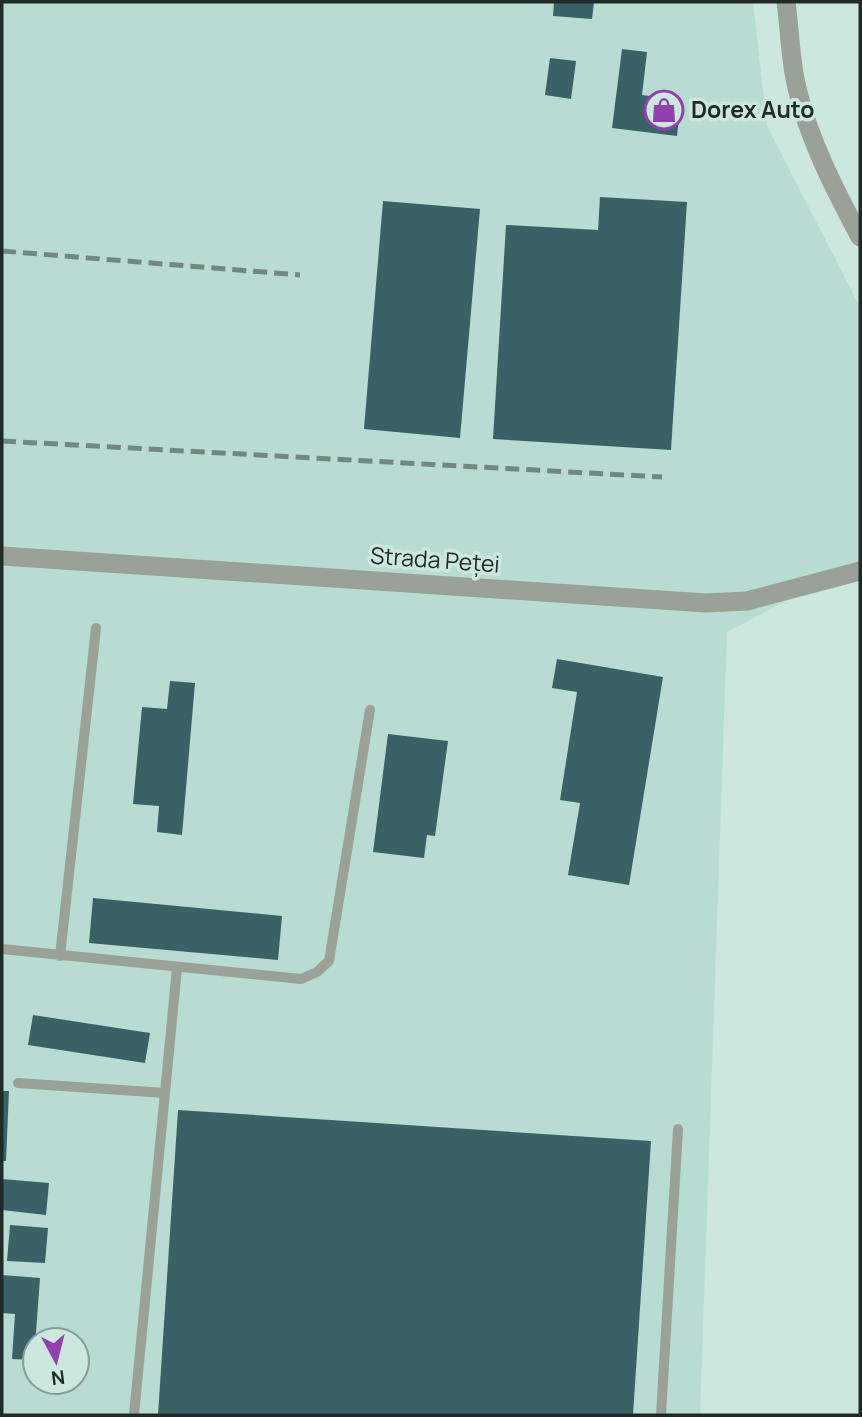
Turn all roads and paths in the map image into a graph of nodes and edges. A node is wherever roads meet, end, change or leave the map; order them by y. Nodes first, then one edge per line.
1 (786, 2) edge
2 (860, 237) edge
3 (2, 556) edge
4 (860, 570) edge
5 (96, 628) dead end
6 (370, 710) dead end
7 (2, 949) edge
8 (60, 956) junction
9 (177, 968) junction
10 (18, 1083) dead end
11 (165, 1093) junction
12 (678, 1129) dead end
13 (134, 1415) edge
14 (661, 1415) edge

1 - 2 street
3 - 4 street, Strada Peței
5 - 8 lane
6 - 9 lane
7 - 8 lane
8 - 9 lane
9 - 11 lane
10 - 11 lane
11 - 13 lane
12 - 14 lane

